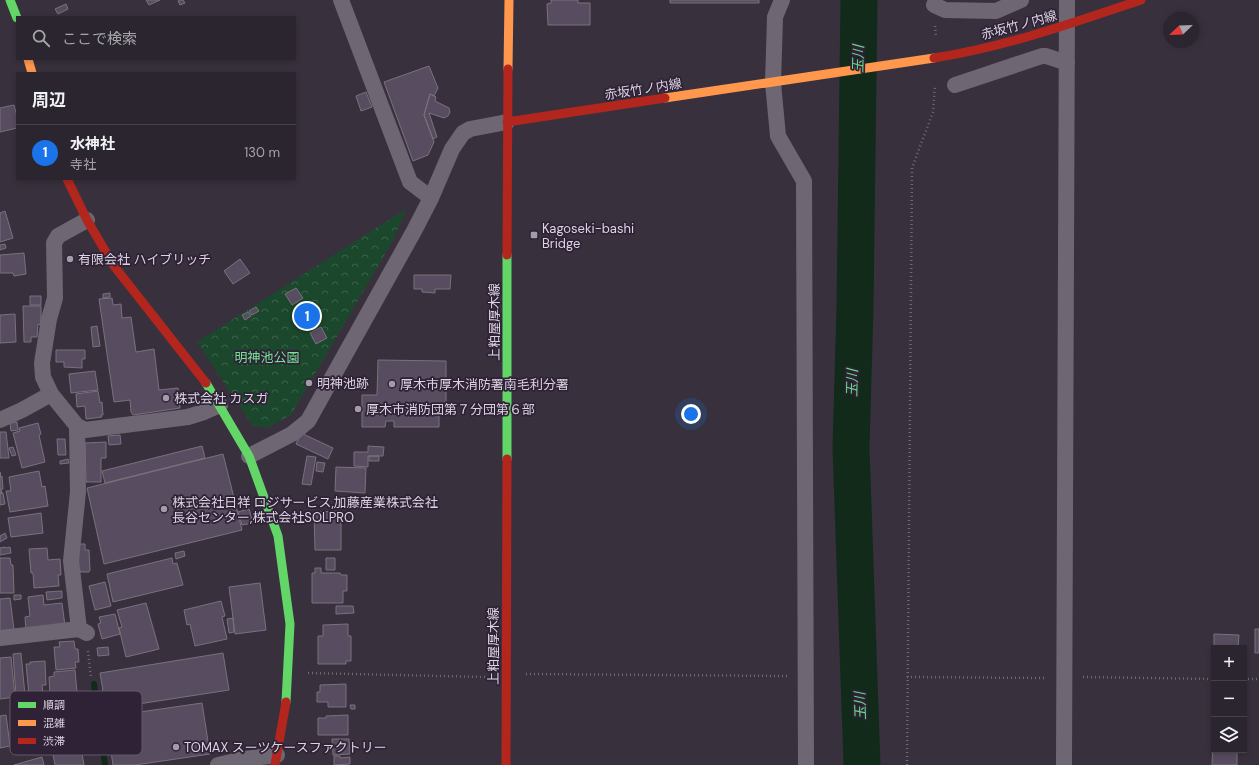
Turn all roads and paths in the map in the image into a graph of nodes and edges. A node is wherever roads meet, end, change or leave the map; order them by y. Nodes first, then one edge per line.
1 (10, 0) edge
2 (341, 0) edge
3 (509, 0) edge
4 (782, 0) edge
5 (1021, 0) edge
6 (1067, 0) edge
7 (1141, 0) edge
8 (934, 5) joint
9 (16, 16) edge
10 (1067, 26) junction
11 (938, 57) junction
12 (28, 60) edge
13 (1067, 63) junction
14 (32, 72) edge
15 (778, 82) junction
16 (955, 85) dead end
17 (507, 122) junction
18 (67, 180) edge
19 (431, 198) junction
20 (87, 220) junction
21 (51, 394) junction
22 (220, 405) junction
23 (0, 420) edge
24 (77, 426) junction
25 (249, 456) junction
26 (83, 631) junction
27 (0, 638) edge
28 (288, 672) junction
29 (506, 675) junction
30 (805, 676) junction
31 (91, 678) dead end
32 (1247, 679) edge
33 (1259, 679) edge
34 (276, 760) edge
35 (218, 765) edge
36 (506, 765) edge
37 (806, 765) edge
38 (907, 765) edge
39 (1064, 765) edge

1 - 9 street
2 - 19 street
3 - 17 street, 上粕屋厚木線
4 - 15 street
5 - 8 street
6 - 10 street
7 - 10 street, 赤坂竹ノ内線
8 - 11 path
10 - 11 street, 赤坂竹ノ内線
10 - 13 street
11 - 15 street, 赤坂竹ノ内線
11 - 38 path
12 - 14 street
13 - 16 street
13 - 39 street
15 - 17 street, 赤坂竹ノ内線
15 - 30 street
17 - 19 street
17 - 29 street, 上粕屋厚木線
18 - 20 street
19 - 25 street
20 - 21 street
20 - 22 street
21 - 23 street
21 - 24 street
22 - 24 street
22 - 25 street
24 - 26 street
25 - 28 street
26 - 27 street
26 - 31 path
28 - 29 path
28 - 34 street
29 - 30 path
29 - 36 street, 上粕屋厚木線
30 - 37 street
32 - 33 path
34 - 35 street

